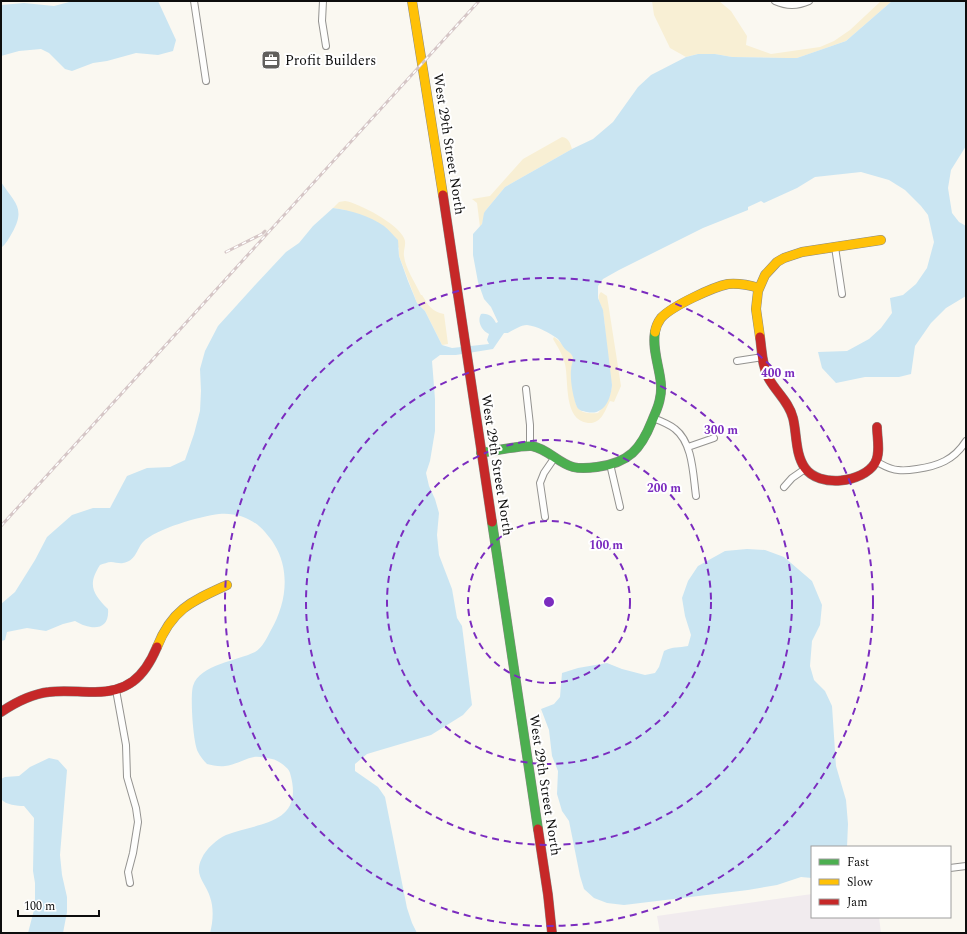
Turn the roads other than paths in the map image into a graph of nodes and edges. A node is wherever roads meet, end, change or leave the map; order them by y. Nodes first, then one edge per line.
1 (194, 1) edge
2 (323, 1) edge
3 (412, 1) edge
4 (775, 1) edge
5 (809, 1) edge
6 (326, 46) dead end
7 (206, 81) dead end
8 (881, 240) dead end
9 (835, 247) junction
10 (758, 288) junction
11 (842, 294) dead end
12 (763, 357) junction
13 (737, 361) dead end
14 (526, 389) dead end
15 (653, 418) junction
16 (876, 427) dead end
17 (714, 438) dead end
18 (966, 441) edge
19 (530, 446) junction
20 (688, 447) junction
21 (481, 453) junction
22 (555, 457) junction
23 (876, 461) junction
24 (610, 464) junction
25 (805, 469) junction
26 (784, 487) dead end
27 (696, 496) dead end
28 (620, 507) dead end
29 (545, 517) dead end
30 (227, 585) dead end
31 (116, 690) junction
32 (1, 712) edge
33 (966, 866) edge
34 (951, 868) edge
35 (130, 883) dead end
36 (552, 933) edge

1 - 7 street
2 - 6 street
3 - 21 street, West 29th Street North
4 - 5 street
8 - 9 street
9 - 10 street
9 - 11 street
10 - 12 street
10 - 15 street
12 - 13 street
12 - 25 street
14 - 19 street
15 - 20 street
15 - 24 street
16 - 23 street
17 - 20 street
18 - 23 street
19 - 21 street
19 - 22 street
20 - 27 street
21 - 36 street, West 29th Street North
22 - 24 street
22 - 29 street
23 - 25 street
24 - 28 street
25 - 26 street
30 - 31 street
31 - 32 street
31 - 35 street
33 - 34 street

